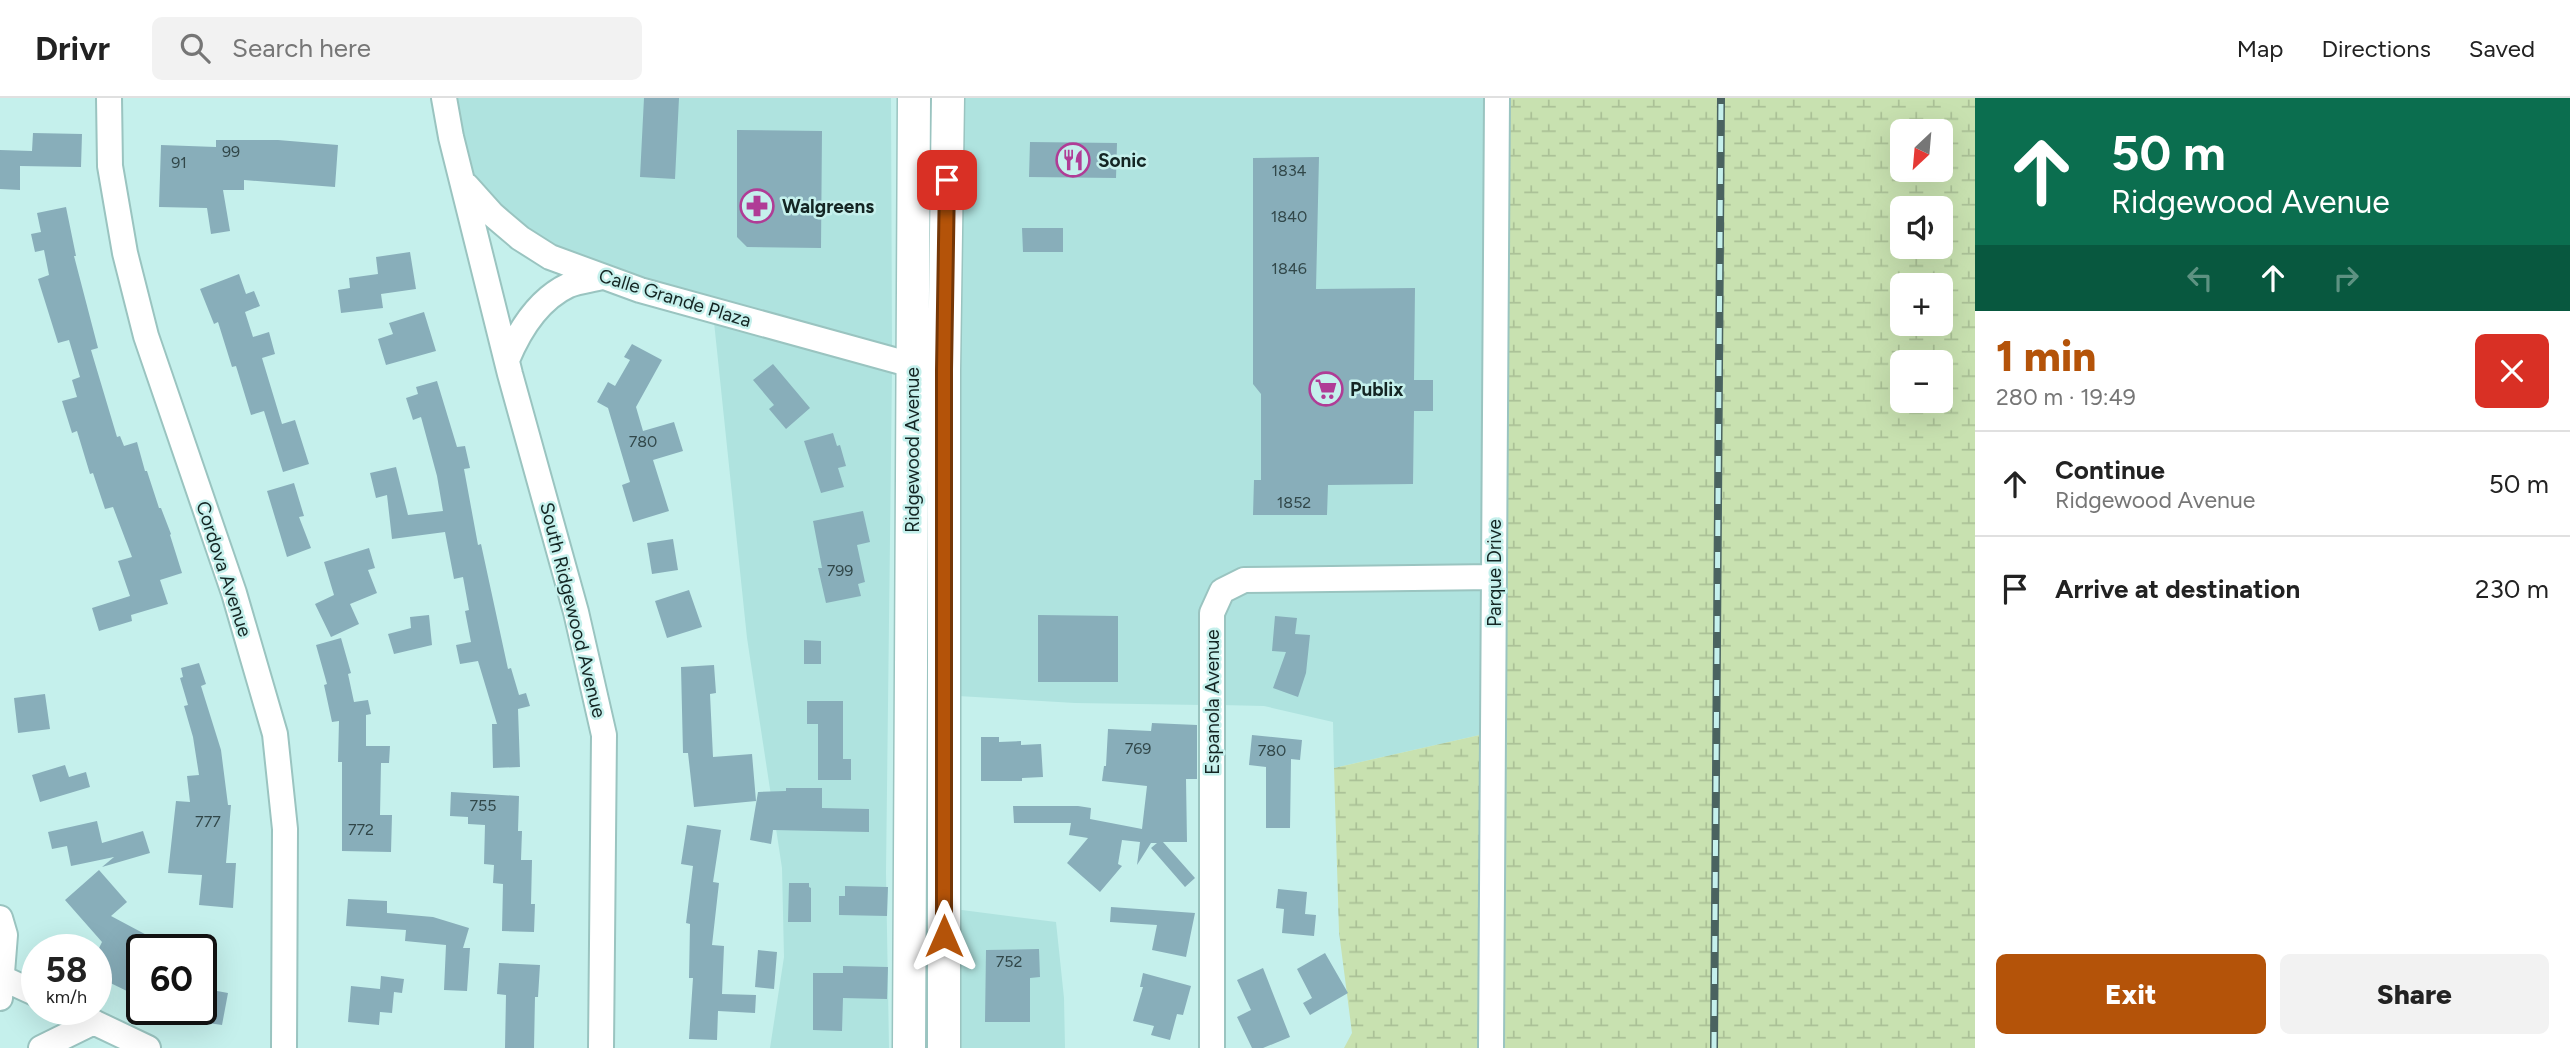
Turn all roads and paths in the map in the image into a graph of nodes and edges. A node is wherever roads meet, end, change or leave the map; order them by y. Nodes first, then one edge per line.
1 (109, 98) edge
2 (444, 98) edge
3 (914, 98) edge
4 (948, 98) edge
5 (1497, 98) edge
6 (464, 183) junction
7 (602, 277) junction
8 (507, 360) junction
9 (912, 365) junction
10 (1494, 577) junction
11 (911, 654) junction
12 (945, 700) junction
13 (0, 918) edge
14 (1, 984) edge
15 (21, 990) edge
16 (88, 1025) edge
17 (100, 1025) edge
18 (1212, 1037) edge
19 (41, 1048) edge
20 (148, 1048) edge
21 (284, 1048) edge
22 (601, 1048) edge
23 (909, 1048) edge
24 (944, 1048) edge
25 (1198, 1048) edge
26 (1491, 1048) edge

1 - 21 street, Cordova Avenue
2 - 6 street, South Ridgewood Avenue
3 - 9 main road, Ridgewood Avenue
4 - 12 main road, Ridgewood Avenue
5 - 10 street, Parque Drive
6 - 7 street, Calle Grande Plaza
6 - 8 street, South Ridgewood Avenue
7 - 8 street
7 - 9 street, Calle Grande Plaza
8 - 22 street, South Ridgewood Avenue
9 - 11 main road, Ridgewood Avenue
10 - 18 street, Espanola Avenue
10 - 26 street, Parque Drive
11 - 12 main road
11 - 23 main road, Ridgewood Avenue
12 - 24 main road, Ridgewood Avenue
13 - 14 street
14 - 15 street
16 - 19 street
17 - 20 street
18 - 25 street

